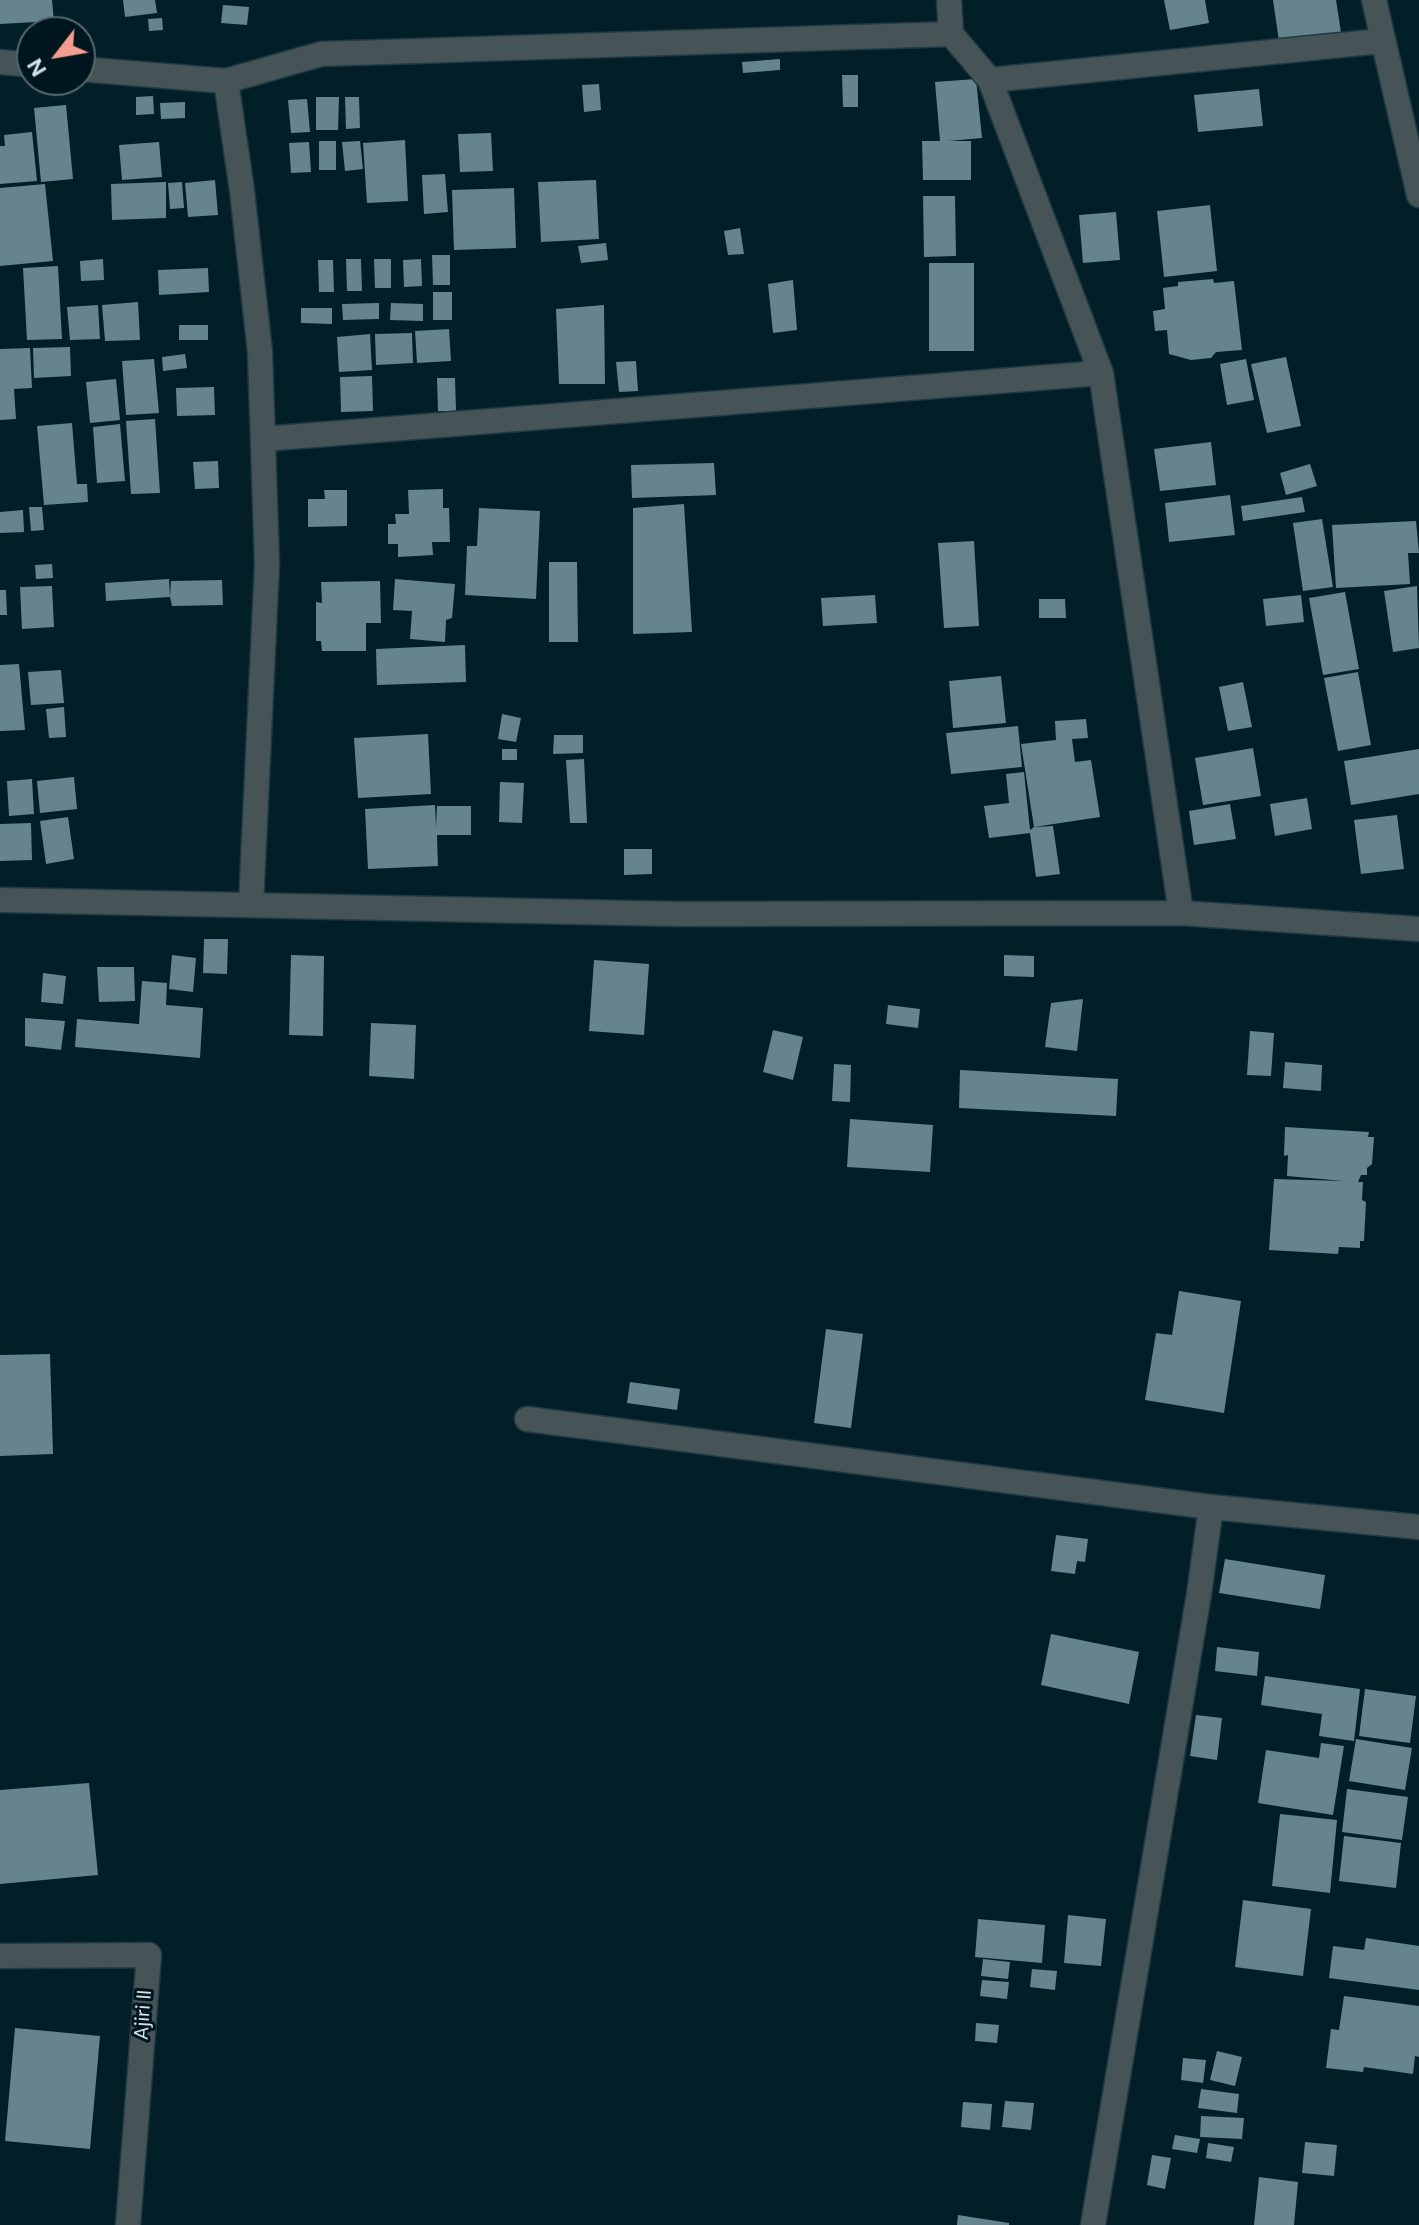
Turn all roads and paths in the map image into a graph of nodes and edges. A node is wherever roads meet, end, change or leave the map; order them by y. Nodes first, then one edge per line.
1 (949, 0) edge
2 (1374, 0) edge
3 (951, 34) junction
4 (1382, 41) junction
5 (96, 70) edge
6 (990, 80) junction
7 (226, 81) junction
8 (1419, 195) edge
9 (1101, 373) junction
10 (263, 439) junction
11 (0, 900) edge
12 (251, 905) junction
13 (1181, 913) junction
14 (1419, 929) edge
15 (527, 1419) dead end
16 (1211, 1507) junction
17 (1419, 1527) edge
18 (0, 1956) edge
19 (128, 2225) edge
20 (1093, 2225) edge

1 - 3 street
2 - 4 street
3 - 6 street
3 - 7 street
4 - 6 street
4 - 8 street
5 - 7 street
6 - 9 street
7 - 10 street
9 - 10 street
9 - 13 street
10 - 12 street
11 - 12 street
12 - 13 street
13 - 14 street
15 - 16 street
16 - 17 street
16 - 20 street
18 - 19 street, Ajiri II

